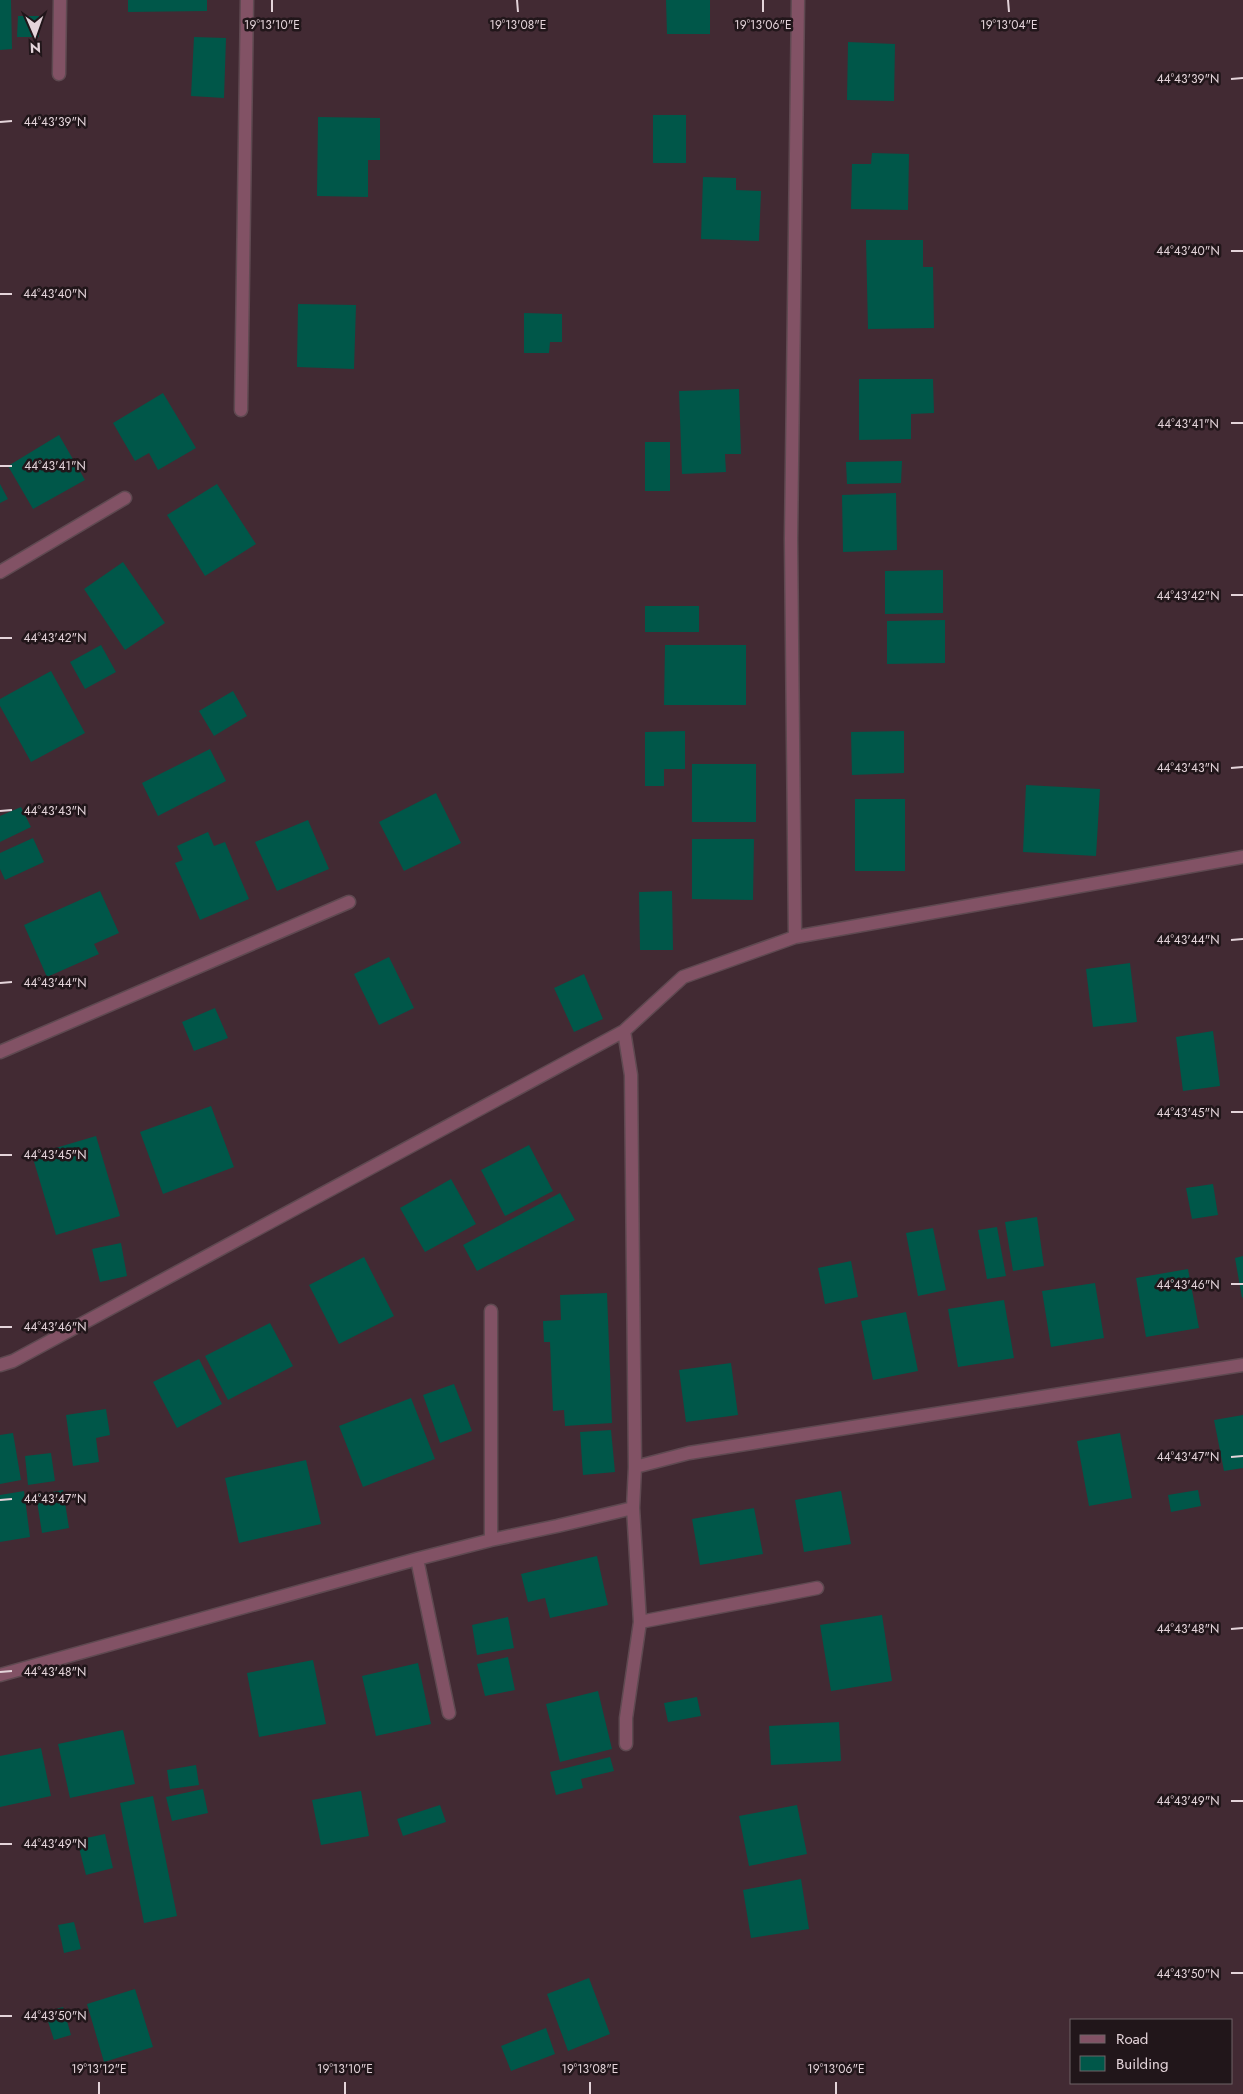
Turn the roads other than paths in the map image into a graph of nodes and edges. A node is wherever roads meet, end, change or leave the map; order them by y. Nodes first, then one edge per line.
1 (60, 0) edge
2 (248, 0) edge
3 (798, 0) edge
4 (59, 74) dead end
5 (241, 410) dead end
6 (125, 498) dead end
7 (0, 572) edge
8 (1243, 857) edge
9 (349, 902) dead end
10 (795, 937) junction
11 (624, 1031) junction
12 (0, 1052) edge
13 (491, 1311) dead end
14 (0, 1365) edge
15 (1243, 1365) edge
16 (635, 1467) junction
17 (633, 1508) junction
18 (491, 1540) junction
19 (417, 1559) junction
20 (817, 1588) dead end
21 (640, 1622) junction
22 (0, 1675) edge
23 (449, 1713) dead end
24 (626, 1744) dead end

1 - 4 street
2 - 5 street
3 - 10 street
6 - 7 street
8 - 10 street
9 - 12 street
10 - 11 street
11 - 14 street
11 - 16 street
13 - 18 street
15 - 16 street
16 - 17 street
17 - 18 street
17 - 21 street
18 - 19 street
19 - 22 street
19 - 23 street
20 - 21 street
21 - 24 street

